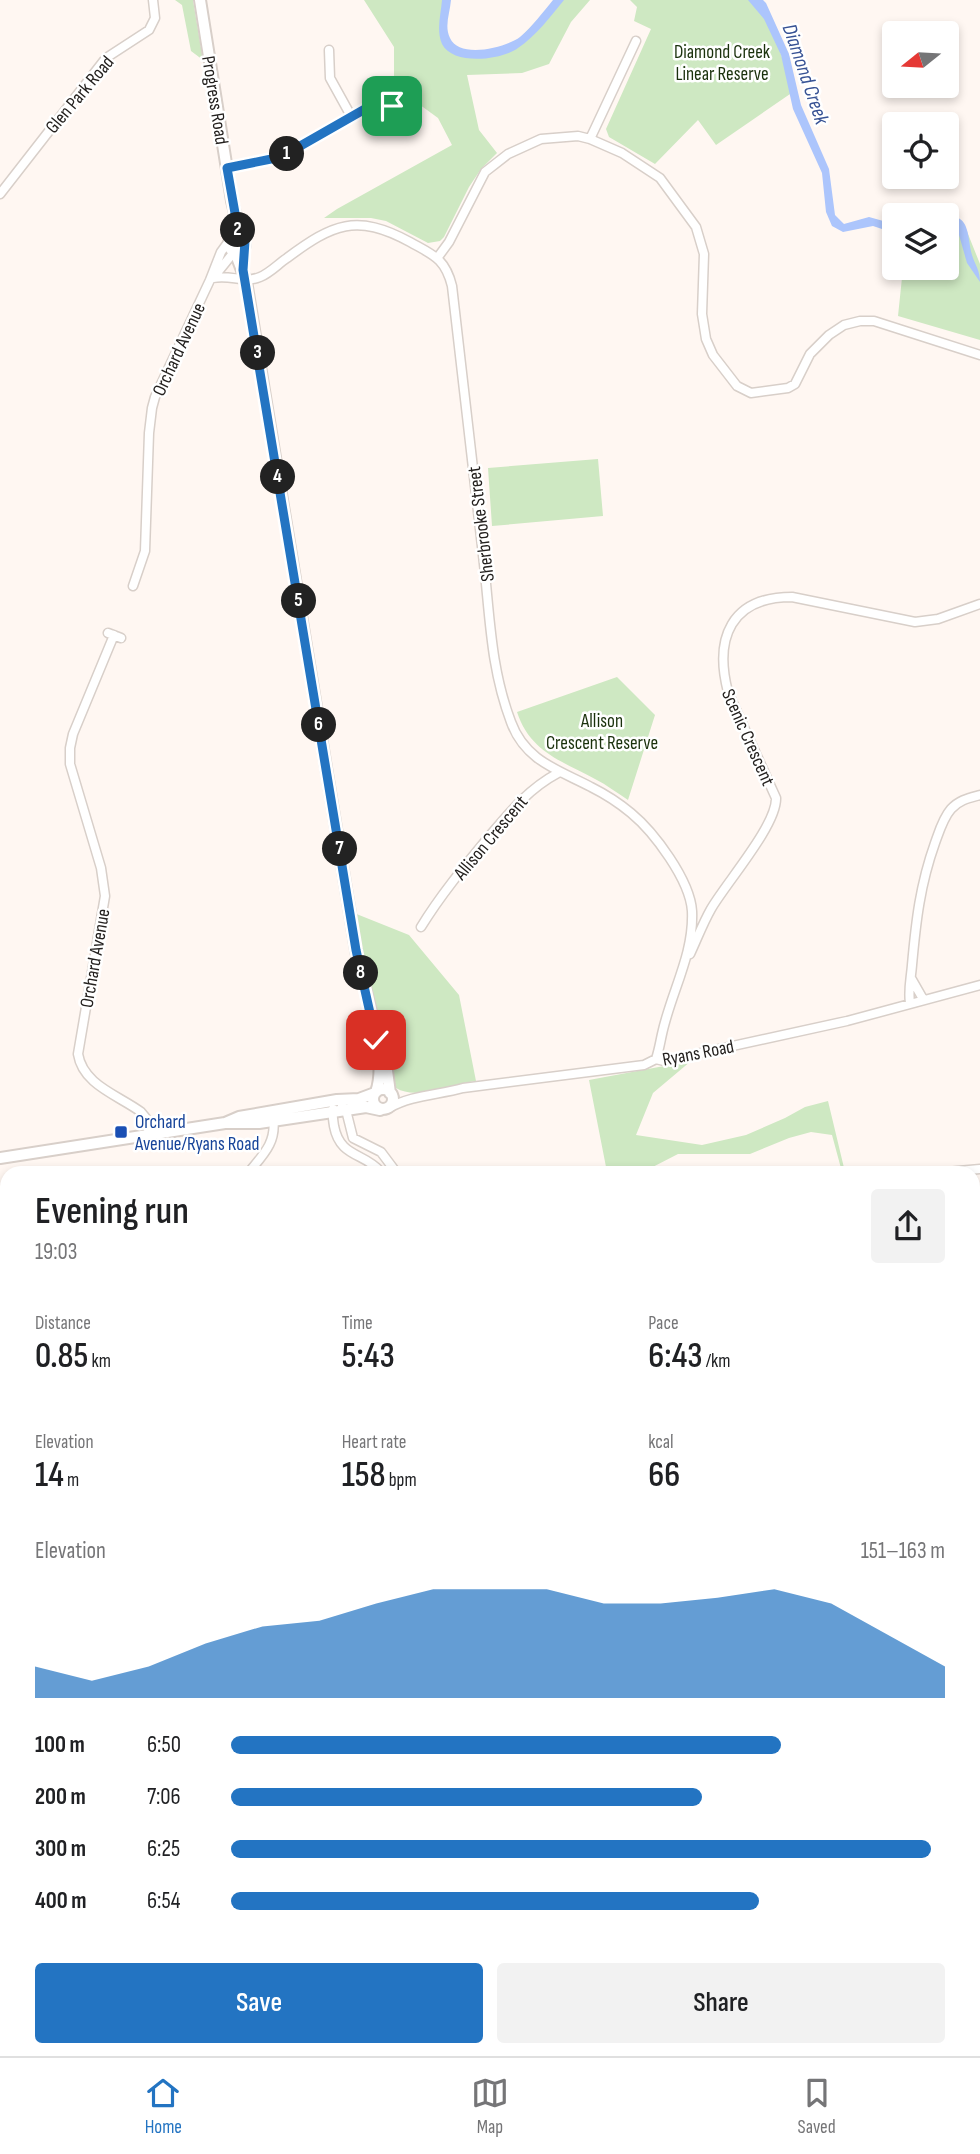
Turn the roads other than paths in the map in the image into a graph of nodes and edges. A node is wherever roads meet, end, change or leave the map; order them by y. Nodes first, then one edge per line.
1 (153, 0) edge
2 (200, 0) edge
3 (636, 41) dead end
4 (329, 50) dead end
5 (392, 100) dead end
6 (351, 116) junction
7 (590, 139) junction
8 (227, 168) junction
9 (0, 194) edge
10 (235, 245) junction
11 (438, 257) junction
12 (244, 276) junction
13 (212, 279) junction
14 (980, 355) edge
15 (133, 586) dead end
16 (980, 604) edge
17 (114, 635) dead end
18 (558, 772) junction
19 (980, 795) edge
20 (421, 927) dead end
21 (686, 963) junction
22 (911, 978) junction
23 (980, 985) edge
24 (923, 999) junction
25 (910, 1003) junction
26 (376, 1034) junction
27 (656, 1059) junction
28 (375, 1092) junction
29 (390, 1093) junction
30 (412, 1097) junction
31 (337, 1100) junction
32 (385, 1109) junction
33 (346, 1110) junction
34 (332, 1112) junction
35 (273, 1116) junction
36 (149, 1134) junction
37 (0, 1158) edge
38 (254, 1166) edge
39 (374, 1166) edge
40 (392, 1166) edge

1 - 9 street, Glen Park Road
2 - 8 street, Progress Road
3 - 7 street
4 - 6 street
5 - 6 street
6 - 8 street
7 - 11 street
7 - 14 street
8 - 10 street, Progress Road
10 - 12 street, Progress Road
10 - 13 street, Orchard Avenue
11 - 12 street
11 - 18 street, Sherbrooke Street
12 - 13 street
12 - 26 street, Progress Road
13 - 15 street, Orchard Avenue
16 - 21 street, Scenic Crescent
17 - 36 street, Orchard Avenue
18 - 20 street, Allison Crescent
18 - 21 street
19 - 22 street
21 - 27 street
22 - 24 street
22 - 25 street
23 - 24 street, Ryans Road
24 - 25 street, Ryans Road
25 - 27 street, Ryans Road
26 - 28 street, Progress Road
26 - 29 street, Progress Road
27 - 30 street, Ryans Road
28 - 29 street
28 - 31 street, Ryans Road
28 - 32 street
29 - 30 street, Ryans Road
29 - 32 street
30 - 32 street, Ryans Road
31 - 33 street
31 - 34 street
31 - 35 street, Ryans Road
32 - 33 street, Ryans Road
33 - 34 street, Ryans Road
33 - 40 street
34 - 35 street, Ryans Road
34 - 39 street
35 - 36 street, Ryans Road
35 - 38 street
36 - 37 street, Ryans Road

